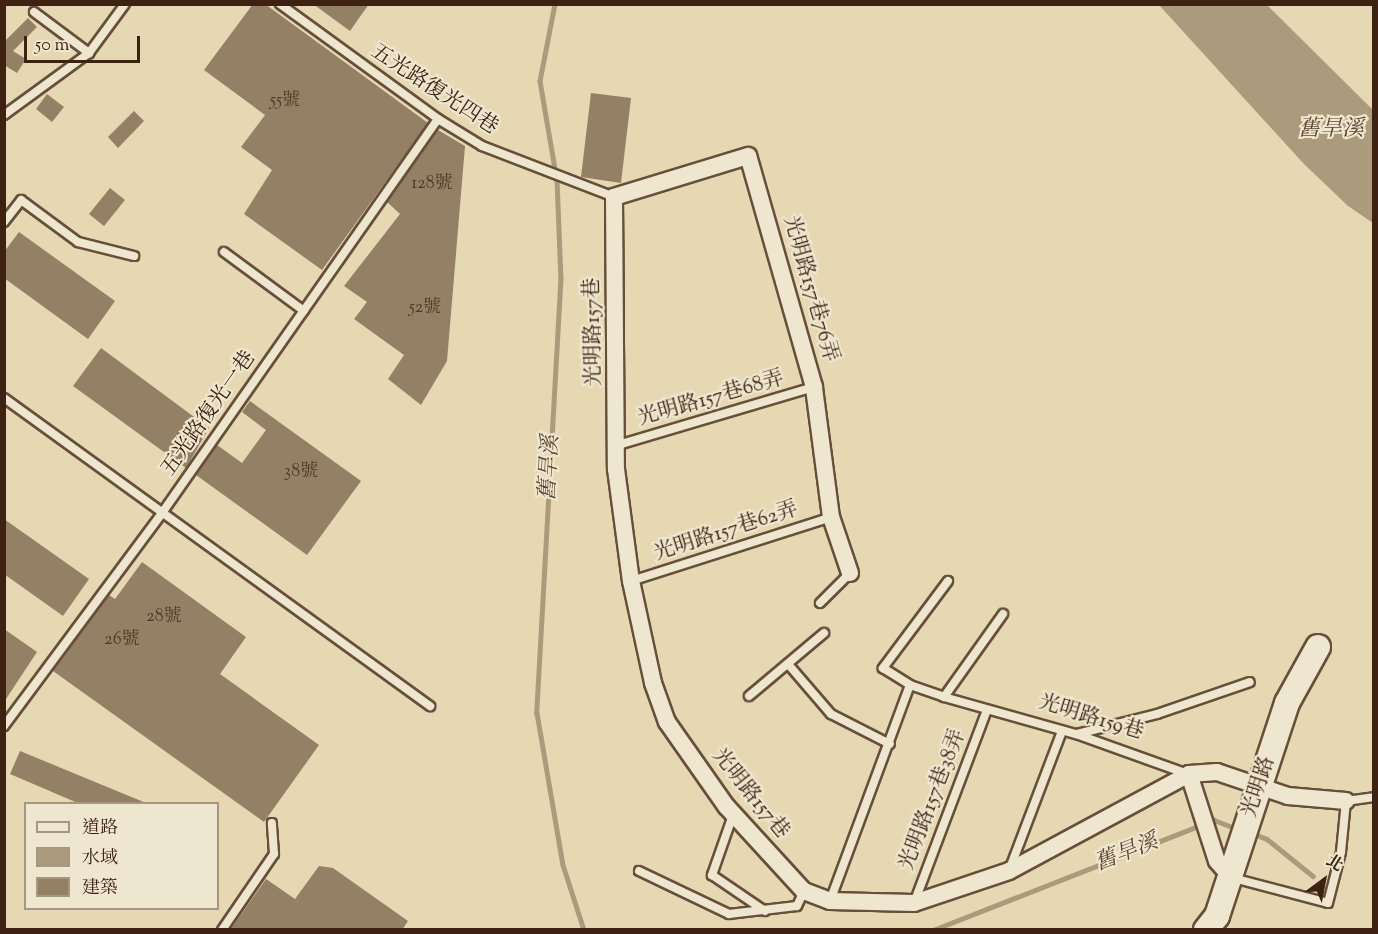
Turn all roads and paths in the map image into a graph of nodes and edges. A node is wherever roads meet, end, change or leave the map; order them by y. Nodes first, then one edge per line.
1 (124, 4) edge
2 (280, 4) edge
3 (34, 12) dead end
4 (89, 52) junction
5 (4, 115) edge
6 (438, 119) junction
7 (614, 197) junction
8 (4, 222) edge
9 (224, 252) dead end
10 (134, 256) dead end
11 (303, 311) junction
12 (814, 387) junction
13 (4, 398) edge
14 (618, 445) junction
15 (162, 513) junction
16 (831, 517) junction
17 (850, 573) joint
18 (631, 581) junction
19 (948, 581) dead end
20 (820, 603) dead end
21 (1003, 614) dead end
22 (824, 633) dead end
23 (1318, 647) dead end
24 (788, 664) junction
25 (1250, 682) dead end
26 (910, 685) junction
27 (749, 696) dead end
28 (944, 697) junction
29 (430, 706) dead end
30 (987, 710) junction
31 (4, 726) edge
32 (1062, 731) junction
33 (1076, 734) junction
34 (890, 744) junction
35 (1192, 779) junction
36 (1259, 784) junction
37 (1374, 797) edge
38 (1346, 801) junction
39 (733, 814) junction
40 (272, 823) dead end
41 (639, 871) dead end
42 (1009, 871) junction
43 (1230, 876) junction
44 (804, 891) junction
45 (830, 901) junction
46 (914, 903) junction
47 (765, 911) junction
48 (222, 930) edge
49 (1206, 930) edge

1 - 4 lane
2 - 6 lane, 五光路復光四巷
3 - 4 lane
4 - 5 lane
6 - 7 lane, 五光路復光四巷
6 - 11 lane, 五光路復光一巷
7 - 12 street, 光明路157巷76弄
7 - 14 street, 光明路157巷
8 - 10 lane
9 - 11 lane
11 - 15 lane, 五光路復光一巷
12 - 14 lane, 光明路157巷68弄
12 - 16 street, 光明路157巷76弄
13 - 15 lane
14 - 18 street, 光明路157巷
15 - 29 lane
15 - 31 lane, 五光路復光一巷
16 - 17 street, 光明路157巷76弄
16 - 18 lane, 光明路157巷62弄
17 - 20 lane
18 - 39 street, 光明路157巷
19 - 26 lane, 光明路159巷
21 - 28 lane
22 - 24 lane
23 - 36 street, 光明路
24 - 27 lane
24 - 34 lane
25 - 33 lane
26 - 28 lane, 光明路159巷
26 - 34 lane
28 - 30 lane, 光明路159巷
30 - 32 lane, 光明路159巷
30 - 46 lane, 光明路157巷38弄
32 - 33 lane, 光明路159巷
32 - 42 lane
33 - 35 lane, 光明路159巷
34 - 45 lane
35 - 36 street, 光明路159巷
35 - 42 street, 光明路157巷
35 - 43 street
36 - 38 street, 光明路159巷
36 - 43 street, 光明路
37 - 38 lane
38 - 43 lane
39 - 44 street, 光明路157巷
39 - 47 lane
40 - 48 lane
41 - 47 lane
42 - 46 street, 光明路157巷
43 - 49 street, 光明路
44 - 45 street, 光明路157巷
44 - 47 lane
45 - 46 street, 光明路157巷

